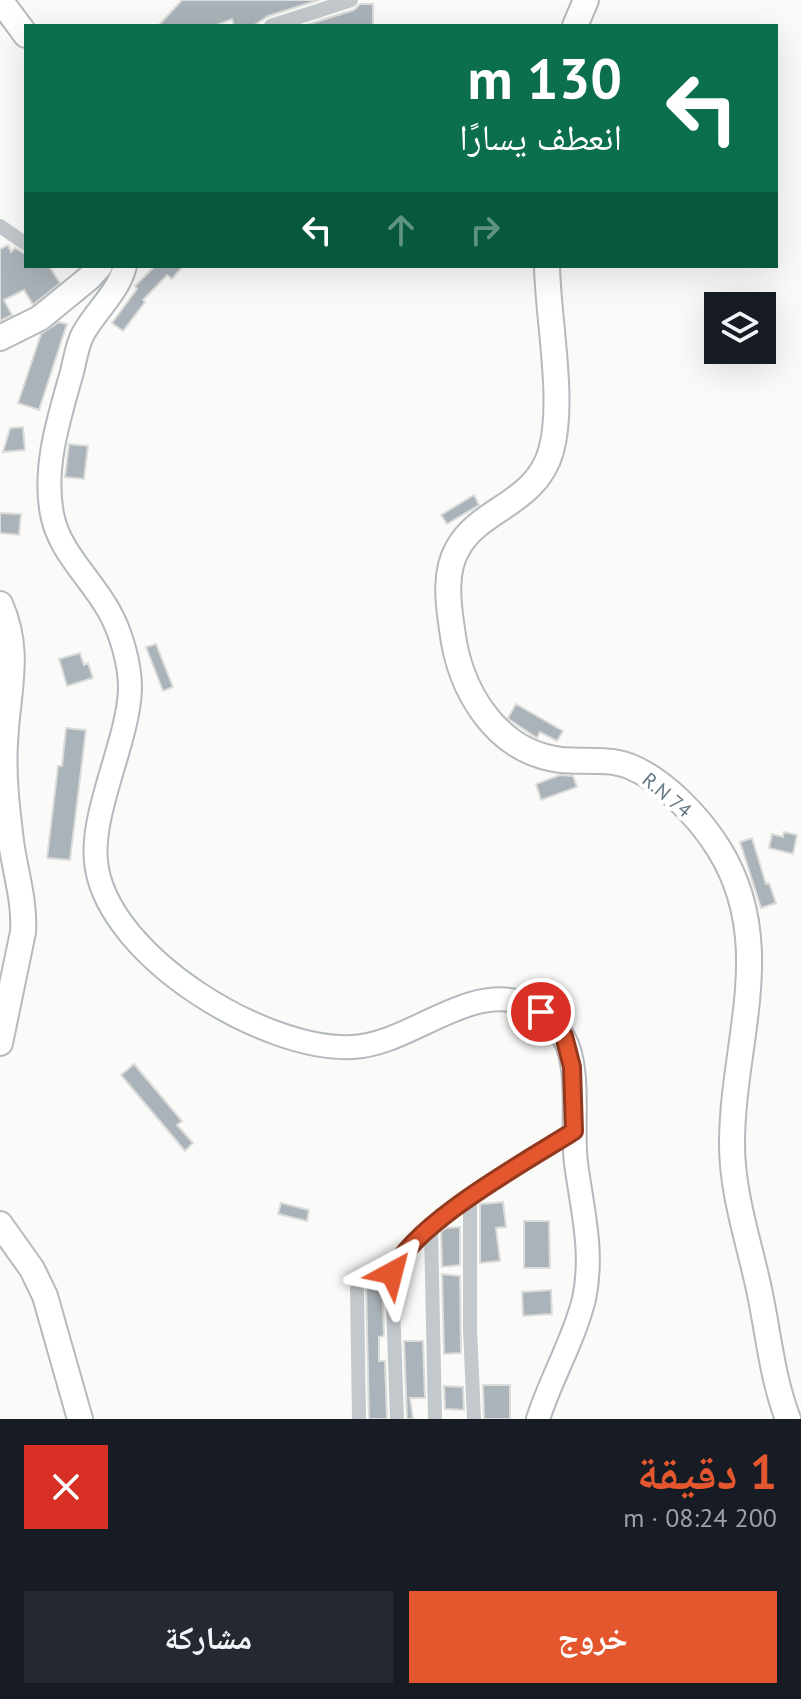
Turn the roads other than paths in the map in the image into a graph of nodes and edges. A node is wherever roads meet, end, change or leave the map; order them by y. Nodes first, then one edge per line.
1 (0, 0) edge
2 (351, 0) edge
3 (586, 0) edge
4 (277, 24) edge
5 (576, 24) edge
6 (24, 32) edge
7 (1, 228) edge
8 (24, 243) edge
9 (97, 268) edge
10 (124, 268) edge
11 (547, 268) edge
12 (0, 338) edge
13 (0, 604) edge
14 (0, 1043) edge
15 (574, 1131) junction
16 (470, 1197) junction
17 (0, 1224) edge
18 (431, 1228) junction
19 (357, 1288) dead end
20 (80, 1419) edge
21 (359, 1419) edge
22 (397, 1419) edge
23 (435, 1419) edge
24 (474, 1419) edge
25 (538, 1419) edge
26 (788, 1419) edge

1 - 6 main road
2 - 4 street
3 - 5 main road
7 - 8 street
9 - 12 main road
10 - 15 street
11 - 26 main road, R.N 74
13 - 14 main road
15 - 16 street
15 - 25 street
16 - 18 street
16 - 24 street
17 - 20 main road
18 - 22 street
18 - 23 street
19 - 21 street

